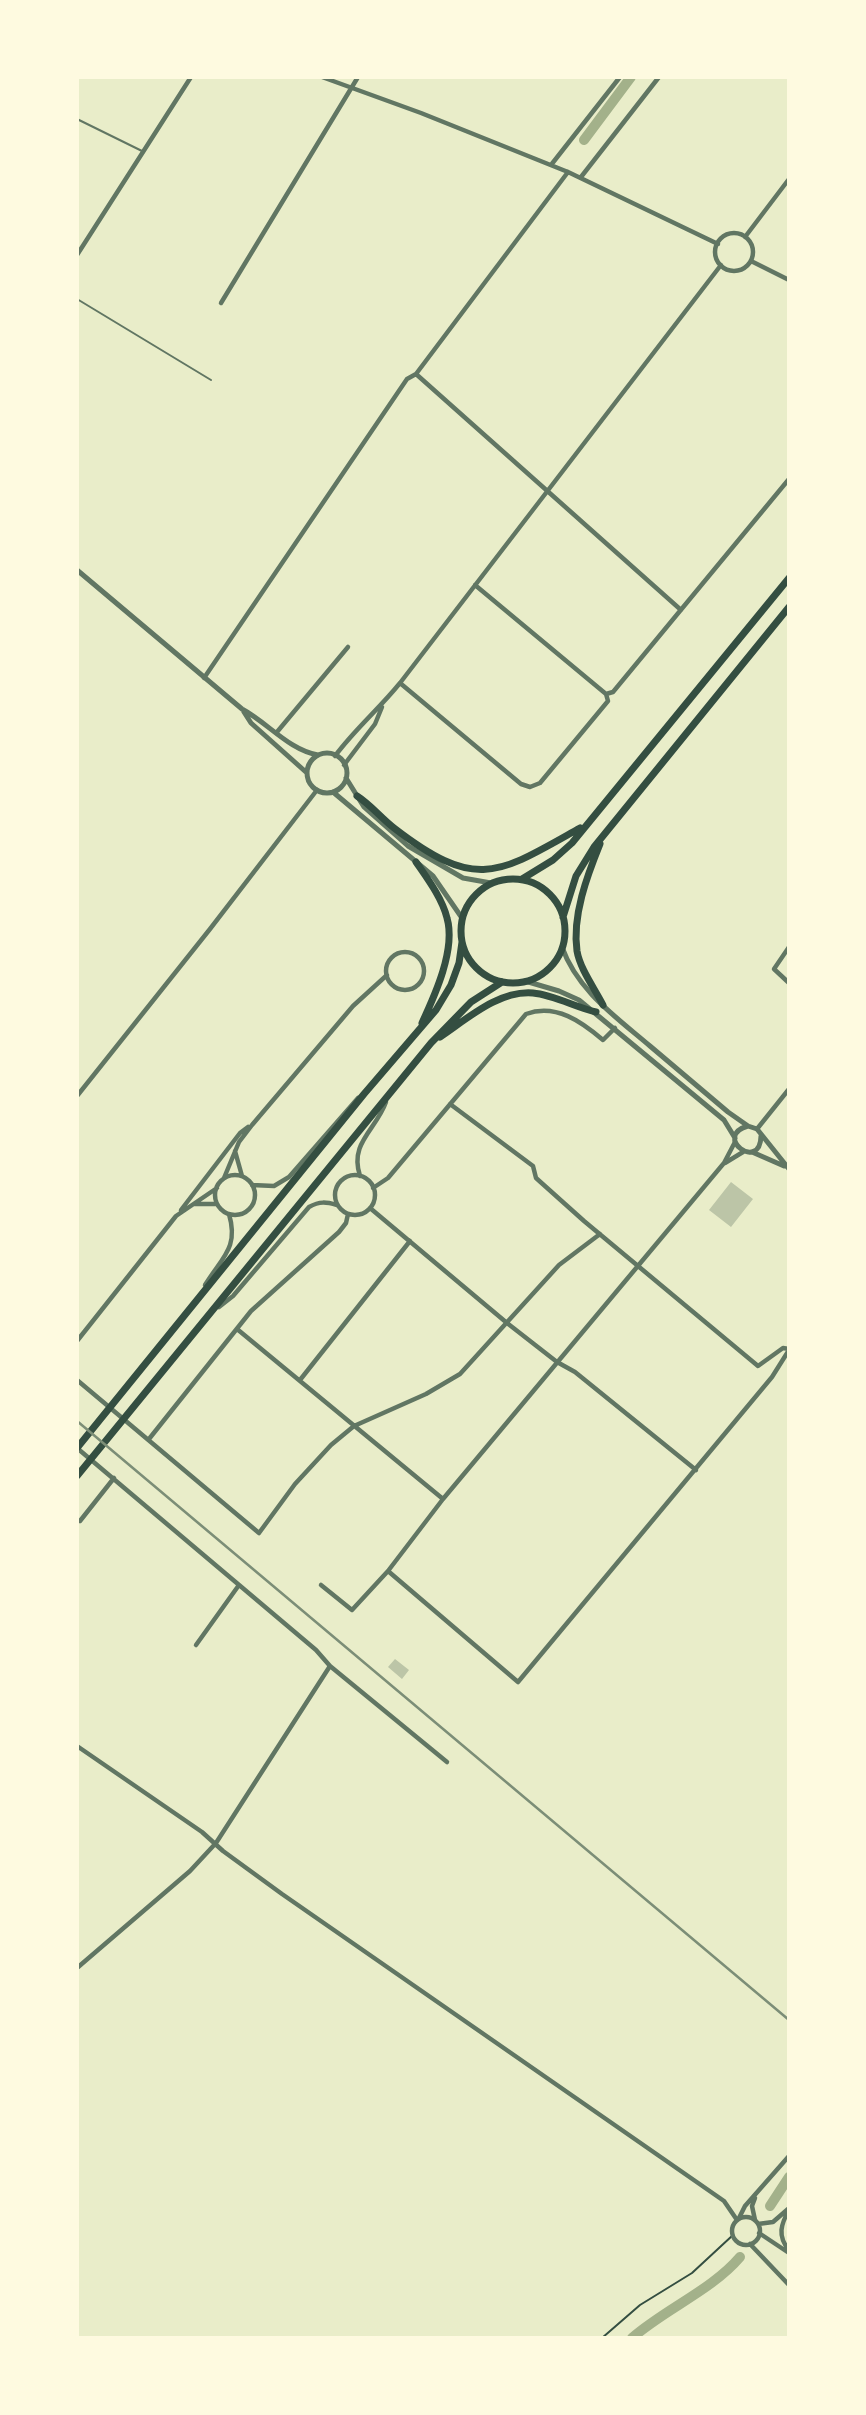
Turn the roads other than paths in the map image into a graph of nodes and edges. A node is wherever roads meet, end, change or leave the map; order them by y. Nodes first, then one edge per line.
1 (191, 77) edge
2 (322, 77) edge
3 (358, 77) edge
4 (620, 77) edge
5 (659, 77) edge
6 (351, 89) junction
7 (77, 119) edge
8 (143, 152) junction
9 (551, 165) junction
10 (568, 172) junction
11 (581, 177) junction
12 (789, 179) edge
13 (745, 237) junction
14 (718, 244) junction
15 (77, 255) edge
16 (751, 261) junction
17 (721, 265) junction
18 (789, 280) edge
19 (77, 299) edge
20 (221, 303) dead end
21 (416, 374) junction
22 (211, 380) dead end
23 (789, 479) edge
24 (548, 491) junction
25 (77, 570) edge
26 (789, 578) edge
27 (475, 585) junction
28 (789, 607) edge
29 (681, 610) junction
30 (348, 647) dead end
31 (204, 678) junction
32 (400, 683) junction
33 (606, 694) junction
34 (384, 703) junction
35 (242, 709) junction
36 (277, 732) junction
37 (318, 755) junction
38 (335, 756) junction
39 (344, 765) junction
40 (307, 773) junction
41 (346, 778) junction
42 (317, 790) junction
43 (333, 792) junction
44 (357, 796) junction
45 (587, 825) junction
46 (606, 831) junction
47 (415, 862) junction
48 (522, 879) junction
49 (491, 884) junction
50 (563, 917) junction
51 (462, 918) junction
52 (462, 942) junction
53 (562, 947) junction
54 (789, 947) edge
55 (387, 975) junction
56 (525, 981) junction
57 (502, 982) junction
58 (789, 984) edge
59 (603, 1006) junction
60 (596, 1013) junction
61 (615, 1027) junction
62 (417, 1033) junction
63 (431, 1043) junction
64 (789, 1088) edge
65 (364, 1094) junction
66 (77, 1096) edge
67 (388, 1096) junction
68 (450, 1104) junction
69 (252, 1125) junction
70 (748, 1126) junction
71 (757, 1129) junction
72 (761, 1136) junction
73 (735, 1140) junction
74 (235, 1151) junction
75 (743, 1152) junction
76 (752, 1152) junction
77 (724, 1163) junction
78 (789, 1169) edge
79 (360, 1176) junction
80 (242, 1177) junction
81 (225, 1178) junction
82 (252, 1185) junction
83 (217, 1188) junction
84 (373, 1188) junction
85 (194, 1204) junction
86 (217, 1204) junction
87 (337, 1205) junction
88 (370, 1208) junction
89 (229, 1214) junction
90 (348, 1214) junction
91 (176, 1216) junction
92 (600, 1234) junction
93 (410, 1241) junction
94 (637, 1266) junction
95 (212, 1311) junction
96 (189, 1312) junction
97 (507, 1323) junction
98 (237, 1329) junction
99 (77, 1342) edge
100 (789, 1350) edge
101 (557, 1362) junction
102 (783, 1362) junction
103 (788, 1366) edge
104 (77, 1380) edge
105 (300, 1380) junction
106 (354, 1426) junction
107 (149, 1439) junction
108 (77, 1448) edge
109 (696, 1470) junction
110 (77, 1476) edge
111 (114, 1478) junction
112 (443, 1499) junction
113 (77, 1521) edge
114 (388, 1572) junction
115 (239, 1585) junction
116 (321, 1585) dead end
117 (196, 1645) dead end
118 (330, 1666) junction
119 (77, 1746) edge
120 (447, 1762) dead end
121 (216, 1843) junction
122 (77, 1968) edge
123 (789, 2156) edge
124 (756, 2194) junction
125 (789, 2209) edge
126 (738, 2220) junction
127 (757, 2223) junction
128 (759, 2233) junction
129 (750, 2244) junction
130 (789, 2251) edge
131 (789, 2286) edge

1 - 8 street
2 - 6 street
3 - 6 street
4 - 9 street
5 - 11 street
6 - 9 street
6 - 20 street
7 - 8 lane
8 - 15 street
9 - 10 street
10 - 11 street
10 - 21 street
11 - 14 street
12 - 13 street
13 - 14 street
13 - 16 street
14 - 17 street
16 - 17 street
16 - 18 street
17 - 24 street
19 - 22 lane
21 - 24 street
21 - 31 street
23 - 29 street
24 - 27 street
24 - 29 street
25 - 31 street
26 - 45 highway
27 - 32 street
27 - 33 street
28 - 46 highway
29 - 33 street
30 - 36 street
31 - 35 street
32 - 33 street
32 - 34 street
34 - 38 street
34 - 39 street
35 - 36 street
35 - 40 street
36 - 37 street
37 - 38 street
37 - 40 street
38 - 39 street
39 - 41 street
40 - 42 street
41 - 43 street
41 - 44 street
42 - 43 street
42 - 66 street
43 - 47 street
44 - 45 highway
44 - 49 street
45 - 48 highway
46 - 50 highway
46 - 59 highway
47 - 51 street
47 - 62 highway
48 - 49 highway
48 - 50 highway
49 - 51 highway
50 - 53 highway
51 - 52 highway
52 - 57 highway
52 - 62 highway
53 - 56 highway
53 - 59 street
54 - 58 street
55 - 55 street
55 - 69 street
56 - 57 highway
56 - 60 street
57 - 63 highway
59 - 70 street
60 - 61 street
60 - 63 highway
61 - 68 street
61 - 73 street
62 - 65 highway
63 - 67 highway
64 - 71 street
65 - 82 street
65 - 96 highway
67 - 79 street
67 - 95 highway
68 - 84 street
68 - 92 street
69 - 74 street
69 - 91 street
70 - 71 street
70 - 73 street
71 - 72 street
72 - 76 street
72 - 78 street
73 - 75 street
73 - 77 street
74 - 80 street
74 - 81 street
75 - 76 street
75 - 77 street
76 - 78 street
77 - 94 street
79 - 84 street
79 - 87 street
80 - 81 street
80 - 82 street
81 - 83 street
82 - 89 street
83 - 85 street
83 - 86 street
84 - 88 street
85 - 86 street
85 - 91 street
86 - 89 street
87 - 90 street
87 - 95 street
88 - 90 street
88 - 93 street
89 - 96 street
90 - 98 street
91 - 99 street
92 - 94 street
92 - 97 street
93 - 97 street
93 - 105 street
94 - 100 street
94 - 101 street
95 - 110 highway
96 - 108 highway
97 - 101 street
97 - 106 street
98 - 105 street
98 - 107 street
100 - 102 street
101 - 109 street
101 - 112 street
102 - 103 street
102 - 109 street
104 - 107 street
105 - 106 street
106 - 107 street
106 - 112 street
108 - 111 street
109 - 114 street
111 - 113 street
111 - 115 street
112 - 114 street
114 - 116 street
115 - 117 street
115 - 118 street
118 - 120 street
118 - 121 street
119 - 121 street
121 - 122 street
121 - 126 street
123 - 124 street
124 - 126 street
124 - 127 street
125 - 127 street
125 - 130 street
126 - 127 street
126 - 129 street
127 - 128 street
128 - 129 street
128 - 130 street
129 - 131 street

